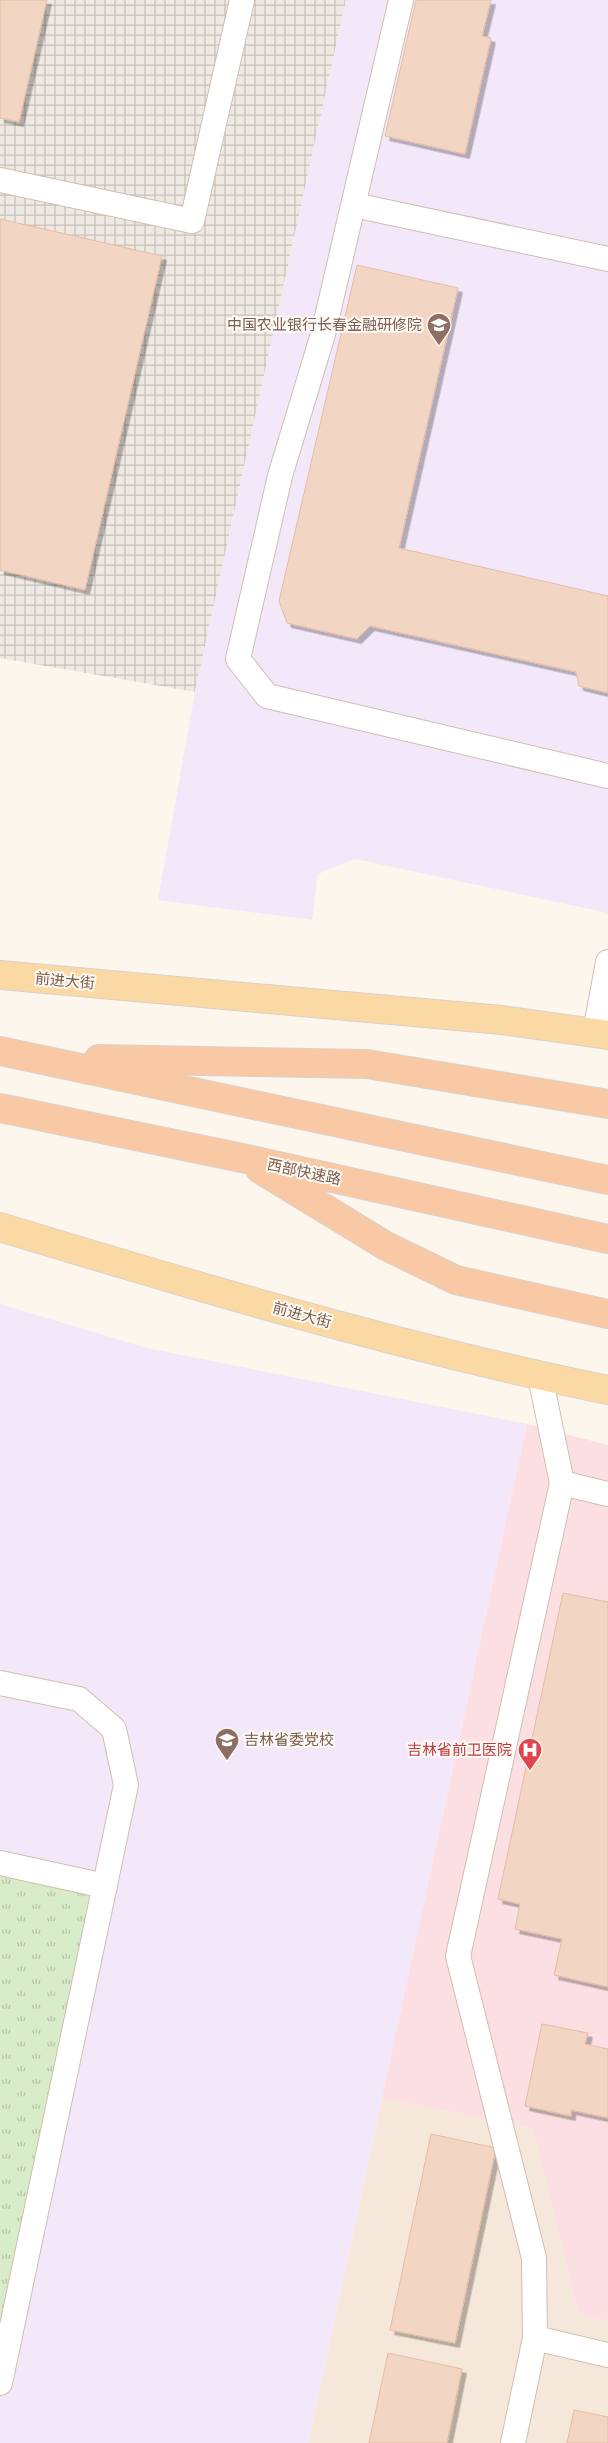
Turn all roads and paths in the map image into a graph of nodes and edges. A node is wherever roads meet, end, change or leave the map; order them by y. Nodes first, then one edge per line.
1 (242, 0) edge
2 (401, 0) edge
3 (0, 180) edge
4 (354, 205) junction
5 (608, 259) edge
6 (608, 776) edge
7 (608, 962) edge
8 (0, 975) edge
9 (602, 1034) edge
10 (0, 1052) edge
11 (35, 1058) junction
12 (608, 1104) edge
13 (0, 1108) edge
14 (242, 1158) junction
15 (608, 1180) edge
16 (0, 1227) edge
17 (608, 1239) edge
18 (608, 1314) edge
19 (540, 1376) junction
20 (608, 1390) edge
21 (562, 1483) junction
22 (608, 1494) edge
23 (0, 1683) edge
24 (0, 1863) edge
25 (105, 1886) junction
26 (535, 2338) junction
27 (608, 2355) edge
28 (0, 2383) edge
29 (513, 2443) edge

1 - 3 lane
2 - 4 lane
4 - 5 lane
4 - 6 lane
7 - 9 lane
8 - 9 main road, 前进大街
10 - 11 highway
11 - 12 highway
11 - 15 highway
13 - 14 highway, 西部快速路
14 - 17 highway, 西部快速路
14 - 18 highway
16 - 19 main road, 前进大街
19 - 20 main road, 前进大街
19 - 21 lane
21 - 22 lane
21 - 26 lane
23 - 25 lane
24 - 25 lane
25 - 28 lane
26 - 27 lane
26 - 29 lane

